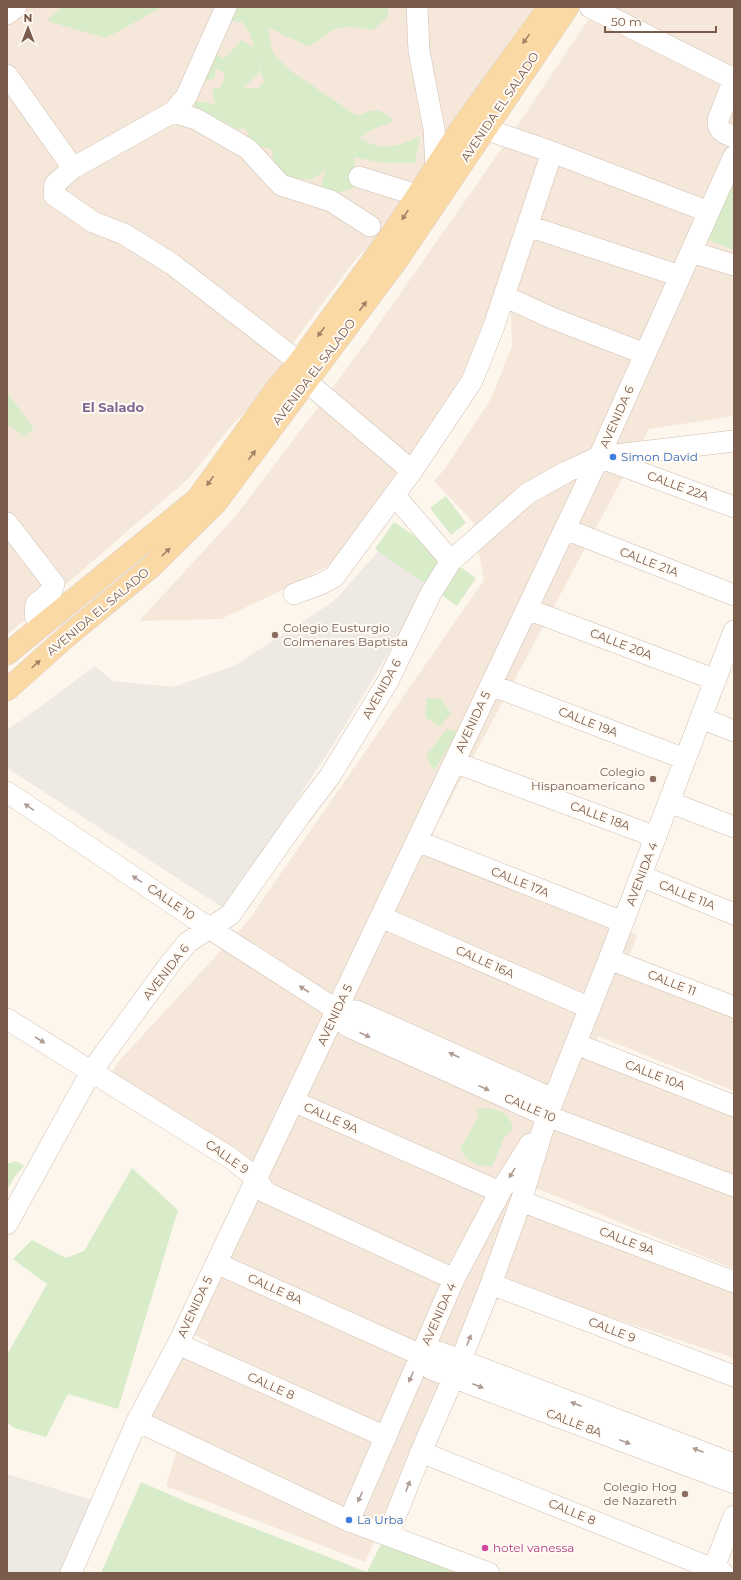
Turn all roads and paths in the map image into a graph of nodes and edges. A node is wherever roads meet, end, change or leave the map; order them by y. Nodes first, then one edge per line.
1 (16, 7) edge
2 (226, 7) edge
3 (417, 7) edge
4 (549, 7) edge
5 (568, 7) edge
6 (590, 7) edge
7 (7, 14) edge
8 (7, 74) edge
9 (734, 79) edge
10 (172, 112) junction
11 (485, 129) junction
12 (734, 138) edge
13 (552, 152) junction
14 (734, 156) edge
15 (73, 168) junction
16 (436, 168) junction
17 (359, 177) dead end
18 (417, 195) junction
19 (709, 212) junction
20 (370, 226) dead end
21 (528, 226) junction
22 (691, 252) junction
23 (734, 265) edge
24 (680, 276) junction
25 (504, 296) junction
26 (645, 354) junction
27 (299, 362) junction
28 (307, 382) junction
29 (734, 441) edge
30 (599, 457) junction
31 (412, 471) junction
32 (395, 496) junction
33 (734, 507) edge
34 (9, 528) edge
35 (565, 529) junction
36 (452, 561) junction
37 (294, 594) dead end
38 (734, 595) edge
39 (527, 609) junction
40 (40, 628) junction
41 (732, 640) edge
42 (7, 654) edge
43 (716, 680) junction
44 (491, 685) junction
45 (7, 690) edge
46 (701, 718) junction
47 (734, 731) edge
48 (685, 759) junction
49 (454, 762) junction
50 (7, 792) edge
51 (669, 802) junction
52 (734, 827) edge
53 (656, 837) junction
54 (417, 841) junction
55 (641, 876) junction
56 (734, 914) edge
57 (381, 917) junction
58 (623, 922) junction
59 (209, 928) junction
60 (609, 959) junction
61 (734, 1007) edge
62 (590, 1008) junction
63 (337, 1010) junction
64 (7, 1019) edge
65 (576, 1044) junction
66 (91, 1072) junction
67 (293, 1101) junction
68 (734, 1106) edge
69 (550, 1108) junction
70 (256, 1178) junction
71 (734, 1186) edge
72 (500, 1192) junction
73 (521, 1201) junction
74 (7, 1224) edge
75 (216, 1262) junction
76 (454, 1279) junction
77 (734, 1282) edge
78 (491, 1284) junction
79 (178, 1344) junction
80 (421, 1355) junction
81 (457, 1368) junction
82 (734, 1376) edge
83 (138, 1421) junction
84 (386, 1437) junction
85 (421, 1452) junction
86 (734, 1464) edge
87 (734, 1483) edge
88 (734, 1516) edge
89 (349, 1521) junction
90 (388, 1536) junction
91 (716, 1572) edge
92 (71, 1573) edge
93 (489, 1573) edge

1 - 7 street
2 - 10 street
3 - 16 street
4 -> 16 main road, AVENIDA EL SALADO
5 - 11 main road, AVENIDA EL SALADO
6 - 9 street
8 - 15 street
9 - 12 street
10 - 15 street
10 - 20 street
11 - 13 street
28 -> 11 main road, AVENIDA EL SALADO
13 - 19 street
13 - 21 street
14 - 19 street, AVENIDA 6
15 - 27 street
16 - 18 main road, AVENIDA EL SALADO
17 - 18 street
18 -> 27 main road, AVENIDA EL SALADO
19 - 22 street, AVENIDA 6
21 - 24 street
21 - 25 street
22 - 23 street
22 - 24 street, AVENIDA 6
24 - 26 street, AVENIDA 6
25 - 26 street
25 - 31 street
26 - 30 street, AVENIDA 6
27 -> 40 main road, AVENIDA EL SALADO
28 - 31 street
45 -> 28 main road, AVENIDA EL SALADO
29 - 30 street
30 - 33 street, CALLE 22A
30 - 35 street, AVENIDA 5
30 - 36 street, AVENIDA 6
31 - 32 street
32 - 36 street
32 - 37 street
34 - 40 street
35 - 38 street, CALLE 21A
35 - 39 street, AVENIDA 5
36 - 59 street, AVENIDA 6
39 - 43 street, CALLE 20A
39 - 44 street, AVENIDA 5
40 - 42 main road, AVENIDA EL SALADO
41 - 43 street, AVENIDA 4
43 - 46 street, AVENIDA 4
44 - 48 street, CALLE 19A
44 - 49 street, AVENIDA 5
46 - 47 street
46 - 48 street, AVENIDA 4
48 - 51 street, AVENIDA 4
49 - 53 street, CALLE 18A
49 - 54 street, AVENIDA 5
59 -> 50 street, CALLE 10
51 - 52 street
51 - 53 street, AVENIDA 4
53 - 55 street, AVENIDA 4
54 - 57 street, AVENIDA 5
54 - 58 street, CALLE 17A
55 - 56 street, CALLE 11A
55 - 58 street, AVENIDA 4
57 - 62 street, CALLE 16A
57 - 63 street, AVENIDA 5
58 - 60 street, AVENIDA 4
63 -> 59 street, CALLE 10
59 - 66 street, AVENIDA 6
60 - 61 street, CALLE 11
60 - 62 street, AVENIDA 4
62 - 65 street, AVENIDA 4
63 - 67 street, AVENIDA 5
63 - 69 street, CALLE 10
64 -> 66 street, CALLE 9
65 - 68 street, CALLE 10A
65 - 69 street, AVENIDA 4
66 - 70 street, CALLE 9
66 - 74 street, AVENIDA 6
67 - 70 street, AVENIDA 5
67 - 72 street, CALLE 9A
69 - 71 street, CALLE 10
69 -> 72 street, AVENIDA 4
69 - 73 street, AVENIDA 4
70 - 75 street, AVENIDA 5
70 - 76 street, CALLE 9
72 - 76 street, AVENIDA 4
73 - 77 street, CALLE 9A
73 - 78 street, AVENIDA 4
75 - 79 street, AVENIDA 5
75 - 80 street, CALLE 8A
76 - 80 street, AVENIDA 4
81 -> 78 street, AVENIDA 4
78 - 82 street, CALLE 9
79 - 83 street, AVENIDA 5
79 - 84 street, CALLE 8
80 - 81 street, CALLE 8A
80 -> 84 street, AVENIDA 4
81 - 85 street, AVENIDA 4
86 -> 81 street, CALLE 8A
81 -> 87 street, CALLE 8A
83 - 89 street
83 - 92 street, AVENIDA 5
84 -> 89 street, AVENIDA 4
90 -> 85 street, AVENIDA 4
85 - 91 street, CALLE 8
88 - 91 street
89 - 90 street
90 - 93 street

